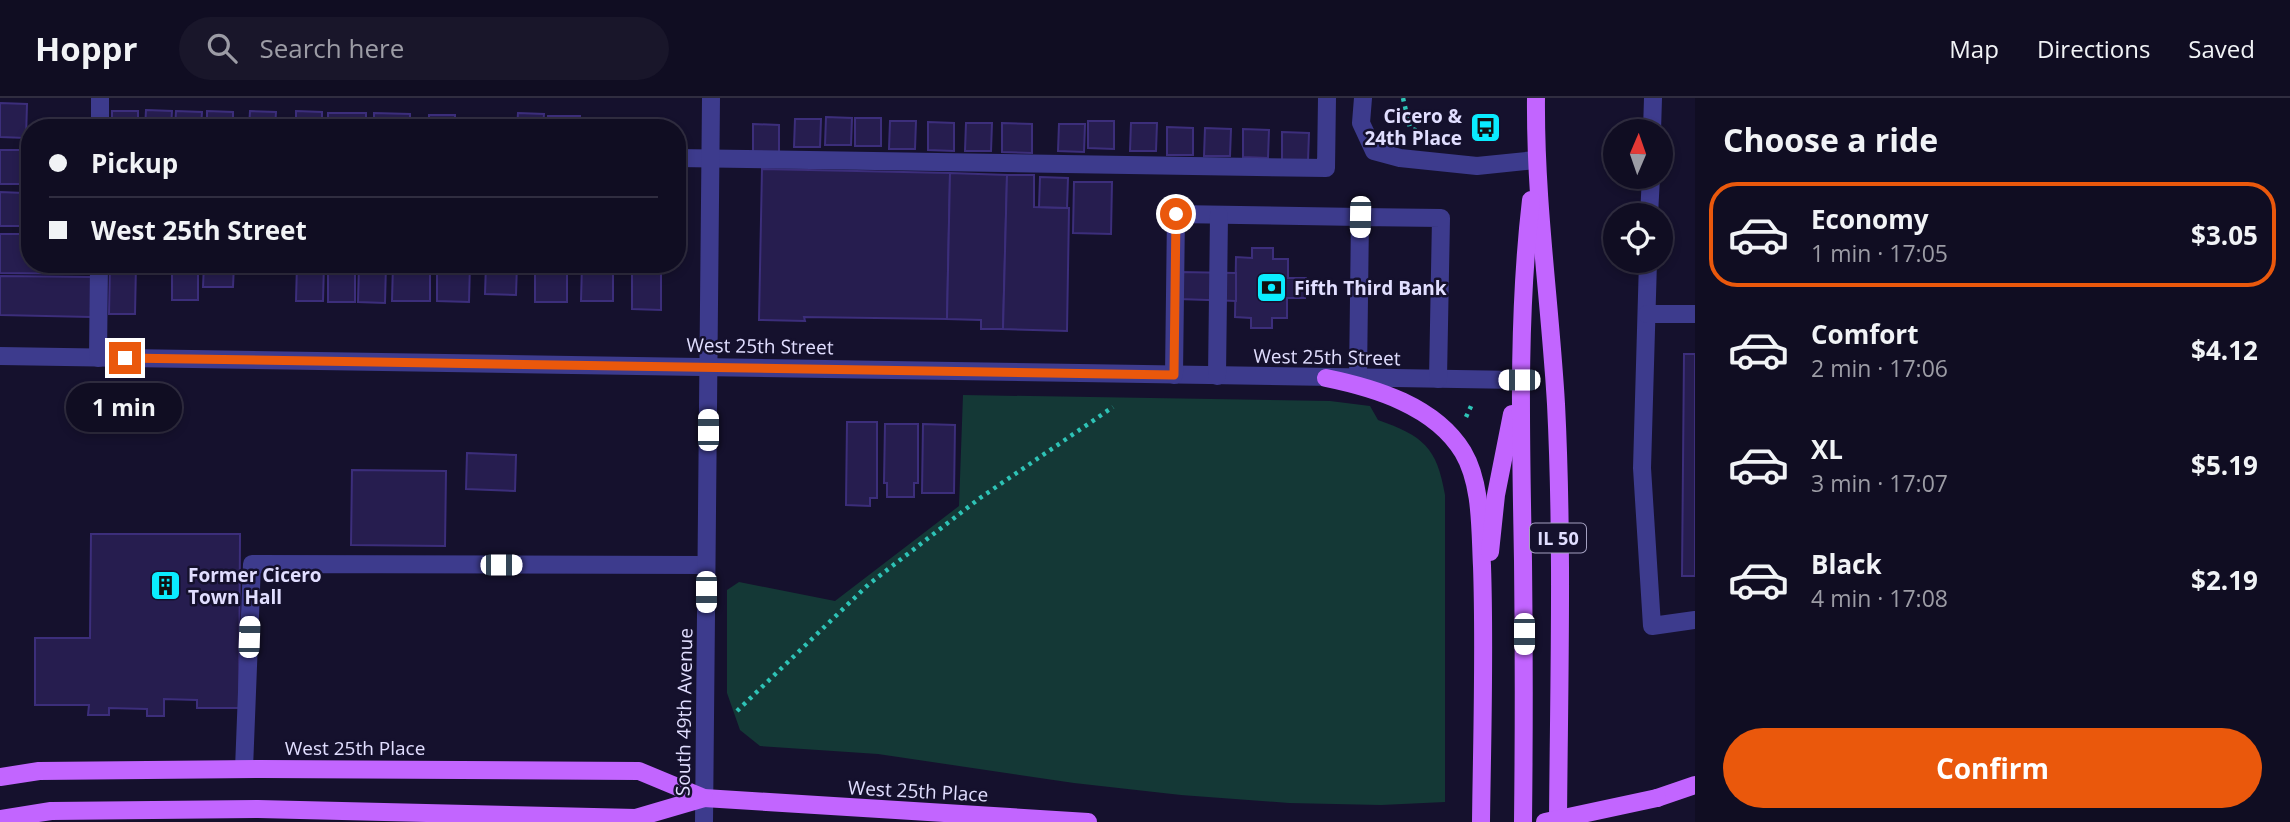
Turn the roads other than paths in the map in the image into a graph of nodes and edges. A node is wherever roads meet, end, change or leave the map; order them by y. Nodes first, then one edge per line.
1 (100, 98) edge
2 (711, 98) edge
3 (1327, 98) edge
4 (1363, 98) edge
5 (1536, 98) edge
6 (1653, 98) edge
7 (100, 119) edge
8 (1652, 119) edge
9 (686, 158) edge
10 (710, 159) junction
11 (1535, 160) junction
12 (1219, 215) junction
13 (1360, 217) junction
14 (99, 273) edge
15 (1648, 273) edge
16 (1647, 314) junction
17 (1695, 314) edge
18 (0, 356) edge
19 (98, 358) junction
20 (708, 366) junction
21 (1174, 375) junction
22 (1217, 376) junction
23 (1326, 378) junction
24 (1358, 378) junction
25 (1438, 379) junction
26 (1519, 380) junction
27 (706, 565) junction
28 (1483, 612) junction
29 (1695, 620) edge
30 (244, 769) junction
31 (0, 777) edge
32 (1695, 785) edge
33 (704, 798) junction
34 (206, 816) edge
35 (0, 819) edge
36 (704, 822) edge
37 (1088, 822) edge
38 (1481, 822) edge
39 (1523, 822) edge
40 (1545, 822) edge
41 (1558, 822) edge

1 - 7 street
2 - 10 street, South 49th Avenue
3 - 10 street
4 - 11 street
5 - 11 main road, IL 50
6 - 8 street
9 - 10 street
10 - 20 street, South 49th Avenue
11 - 26 main road, IL 50
11 - 41 main road, IL 50
12 - 13 street
12 - 21 street
12 - 22 street
13 - 24 street
13 - 25 street
14 - 19 street
15 - 16 street
16 - 17 street
16 - 29 street
18 - 19 street, West 25th Street
19 - 20 street, West 25th Street
20 - 21 street, West 25th Street
20 - 27 street, South 49th Avenue
21 - 22 street, West 25th Street
22 - 23 street, West 25th Street
23 - 24 street, West 25th Street
23 - 28 main road
24 - 25 street, West 25th Street
25 - 26 street, West 25th Street
26 - 28 main road
26 - 39 main road, IL 50
27 - 30 street
27 - 33 street, South 49th Avenue
28 - 38 main road
30 - 31 main road, West 25th Place
30 - 33 main road, West 25th Place
32 - 40 main road, bridge
33 - 34 main road, West 25th Place
33 - 36 street, South 49th Avenue
33 - 37 main road, West 25th Place
34 - 35 main road, West 25th Place

